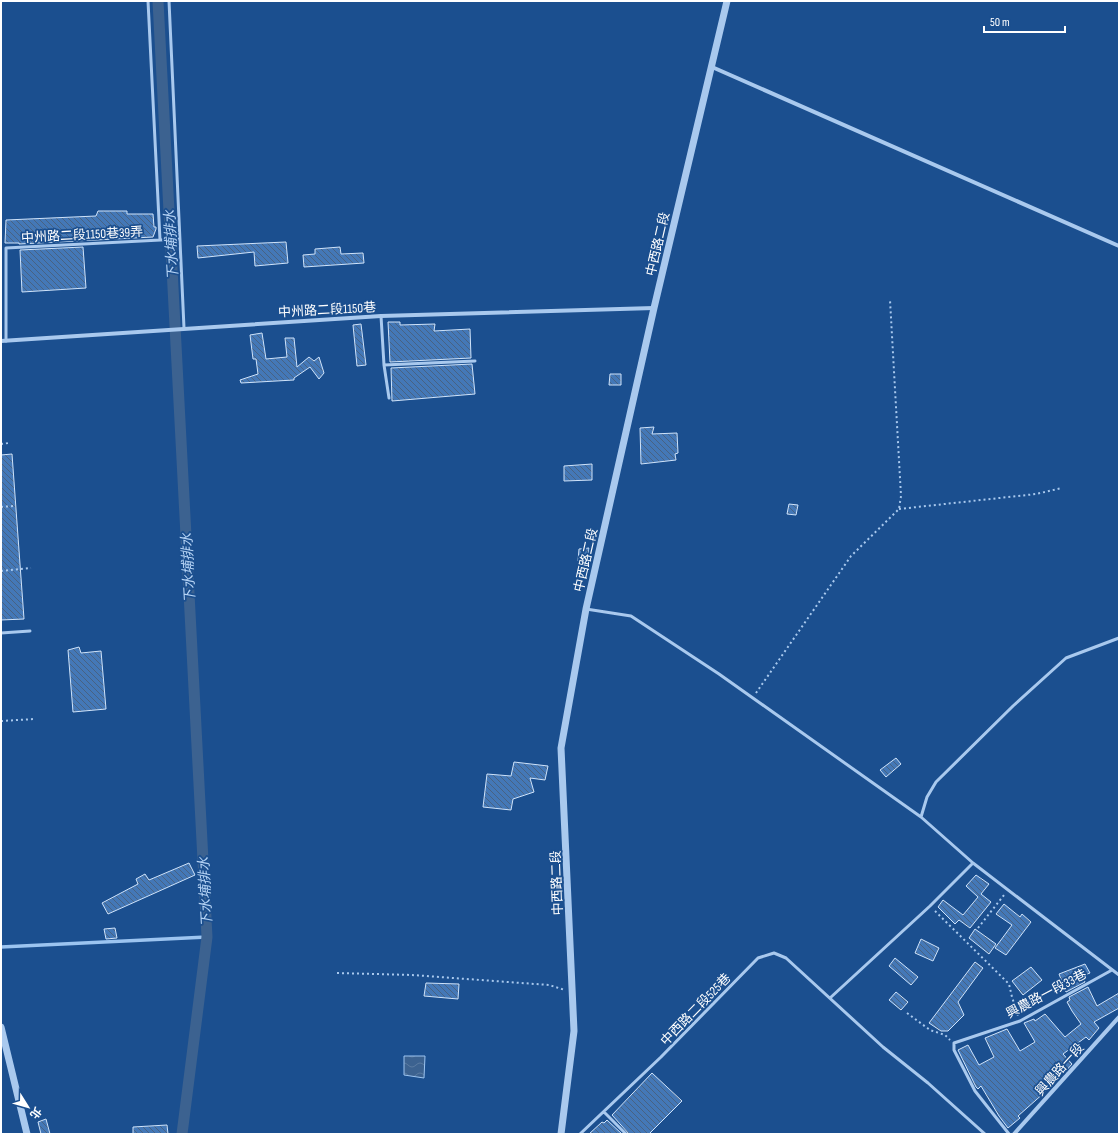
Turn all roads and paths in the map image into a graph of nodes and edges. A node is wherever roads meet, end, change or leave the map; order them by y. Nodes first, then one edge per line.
1 (148, 1) edge
2 (169, 1) edge
3 (727, 1) edge
4 (712, 67) junction
5 (180, 239) junction
6 (160, 240) junction
7 (1119, 246) edge
8 (890, 300) dead end
9 (654, 308) junction
10 (381, 316) junction
11 (184, 328) junction
12 (1, 341) edge
13 (6, 341) junction
14 (475, 361) dead end
15 (384, 365) junction
16 (389, 398) dead end
17 (9, 443) dead end
18 (1, 444) edge
19 (1062, 488) dead end
20 (14, 506) dead end
21 (1, 507) edge
22 (899, 509) junction
23 (31, 568) dead end
24 (1, 571) edge
25 (586, 609) junction
26 (30, 631) dead end
27 (1, 633) edge
28 (1119, 638) edge
29 (753, 698) junction
30 (35, 719) dead end
31 (1, 721) edge
32 (921, 817) junction
33 (973, 863) junction
34 (1008, 890) junction
35 (930, 906) junction
36 (978, 928) dead end
37 (1112, 970) junction
38 (337, 973) dead end
39 (1119, 975) edge
40 (573, 994) junction
41 (830, 998) junction
42 (907, 1013) dead end
43 (1119, 1017) edge
44 (1020, 1021) junction
45 (1, 1027) edge
46 (954, 1043) junction
47 (605, 1112) junction
48 (27, 1134) edge
49 (561, 1134) edge
50 (580, 1134) edge
51 (626, 1134) edge
52 (985, 1134) edge
53 (1008, 1134) edge
54 (1014, 1134) edge

1 - 6 lane
2 - 5 lane
3 - 4 street, 中西路二段
4 - 7 street
4 - 9 street, 中西路二段
5 - 6 lane, 中州路二段1150巷39弄
5 - 11 lane
6 - 13 lane, 中州路二段1150巷39弄
8 - 22 path
9 - 10 street, 中州路二段1150巷
9 - 25 street, 中西路二段
10 - 11 street, 中州路二段1150巷
10 - 15 lane
11 - 13 street, 中州路二段1150巷
12 - 13 street, 中州路二段1150巷
14 - 15 lane
15 - 16 lane
17 - 18 path
19 - 22 path
20 - 21 path
22 - 29 path
23 - 24 path
25 - 29 lane
25 - 40 street, 中西路二段
26 - 27 lane
28 - 32 lane
29 - 32 lane
30 - 31 path
32 - 33 lane
33 - 34 lane
33 - 35 lane
34 - 36 path
34 - 37 lane
35 - 41 lane
35 - 44 path
37 - 39 lane
37 - 44 lane, 興農路一段33巷
38 - 40 path
40 - 49 street, 中西路二段
41 - 47 lane, 中西路二段525巷
41 - 52 lane, 中西路二段525巷
42 - 46 path
43 - 54 street, 興農路一段
44 - 46 lane, 興農路一段33巷
45 - 48 street
46 - 53 lane
47 - 50 lane, 中西路二段525巷
47 - 51 lane

